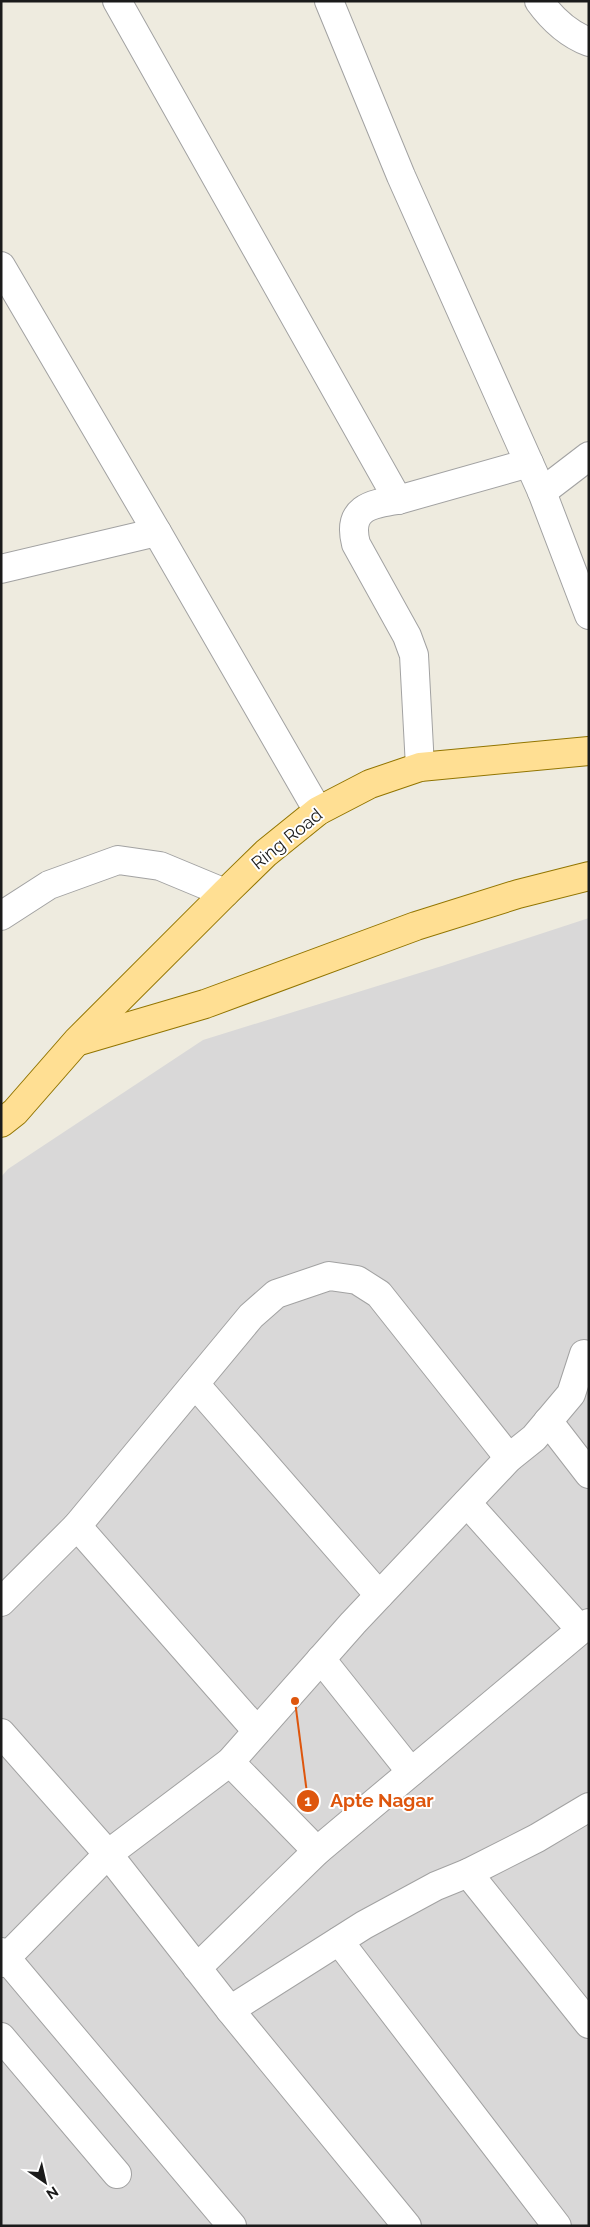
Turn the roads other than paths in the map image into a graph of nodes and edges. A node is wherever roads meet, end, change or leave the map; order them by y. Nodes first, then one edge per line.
1 (117, 1) edge
2 (329, 1) edge
3 (539, 1) edge
4 (589, 42) edge
5 (1, 266) edge
6 (589, 456) edge
7 (529, 463) junction
8 (542, 492) junction
9 (398, 500) junction
10 (158, 532) junction
11 (1, 569) edge
12 (589, 615) edge
13 (589, 751) edge
14 (420, 767) junction
15 (318, 811) junction
16 (589, 876) edge
17 (225, 892) junction
18 (1, 916) edge
19 (77, 1041) junction
20 (1, 1123) edge
21 (584, 1354) dead end
22 (195, 1384) junction
23 (548, 1421) junction
24 (510, 1458) junction
25 (589, 1474) edge
26 (467, 1503) junction
27 (77, 1526) junction
28 (379, 1596) junction
29 (1, 1602) edge
30 (584, 1626) edge
31 (321, 1659) junction
32 (257, 1731) junction
33 (1, 1733) edge
34 (230, 1762) junction
35 (410, 1772) junction
36 (589, 1807) edge
37 (317, 1851) junction
38 (108, 1854) junction
39 (468, 1873) junction
40 (339, 1941) junction
41 (3, 1958) edge
42 (197, 1968) junction
43 (230, 2010) junction
44 (589, 2024) edge
45 (1, 2037) edge
46 (117, 2174) dead end
47 (399, 2223) edge
48 (232, 2226) edge
49 (557, 2226) edge

1 - 9 street
2 - 7 street
3 - 4 street
5 - 10 street
6 - 8 street
7 - 8 street
7 - 9 street
8 - 12 street
9 - 14 street
10 - 11 street
10 - 15 street
13 - 14 main road, Ring Road
14 - 15 main road, Ring Road
15 - 17 main road, Ring Road
16 - 19 main road
17 - 18 street
17 - 19 main road, Ring Road
19 - 20 main road, Ring Road
21 - 23 street
22 - 24 street
22 - 27 street
22 - 28 street
23 - 24 street
23 - 25 street
24 - 26 street
26 - 28 street
26 - 30 street
27 - 29 street
27 - 32 street
28 - 31 street
30 - 35 street
31 - 32 street
31 - 35 street
32 - 34 street
33 - 38 street
34 - 37 street
34 - 38 street
35 - 37 street
36 - 39 street
37 - 42 street
38 - 41 street
38 - 42 street
39 - 40 street
39 - 44 street
40 - 43 street
40 - 49 street
41 - 48 street
42 - 43 street
43 - 47 street
45 - 46 street

